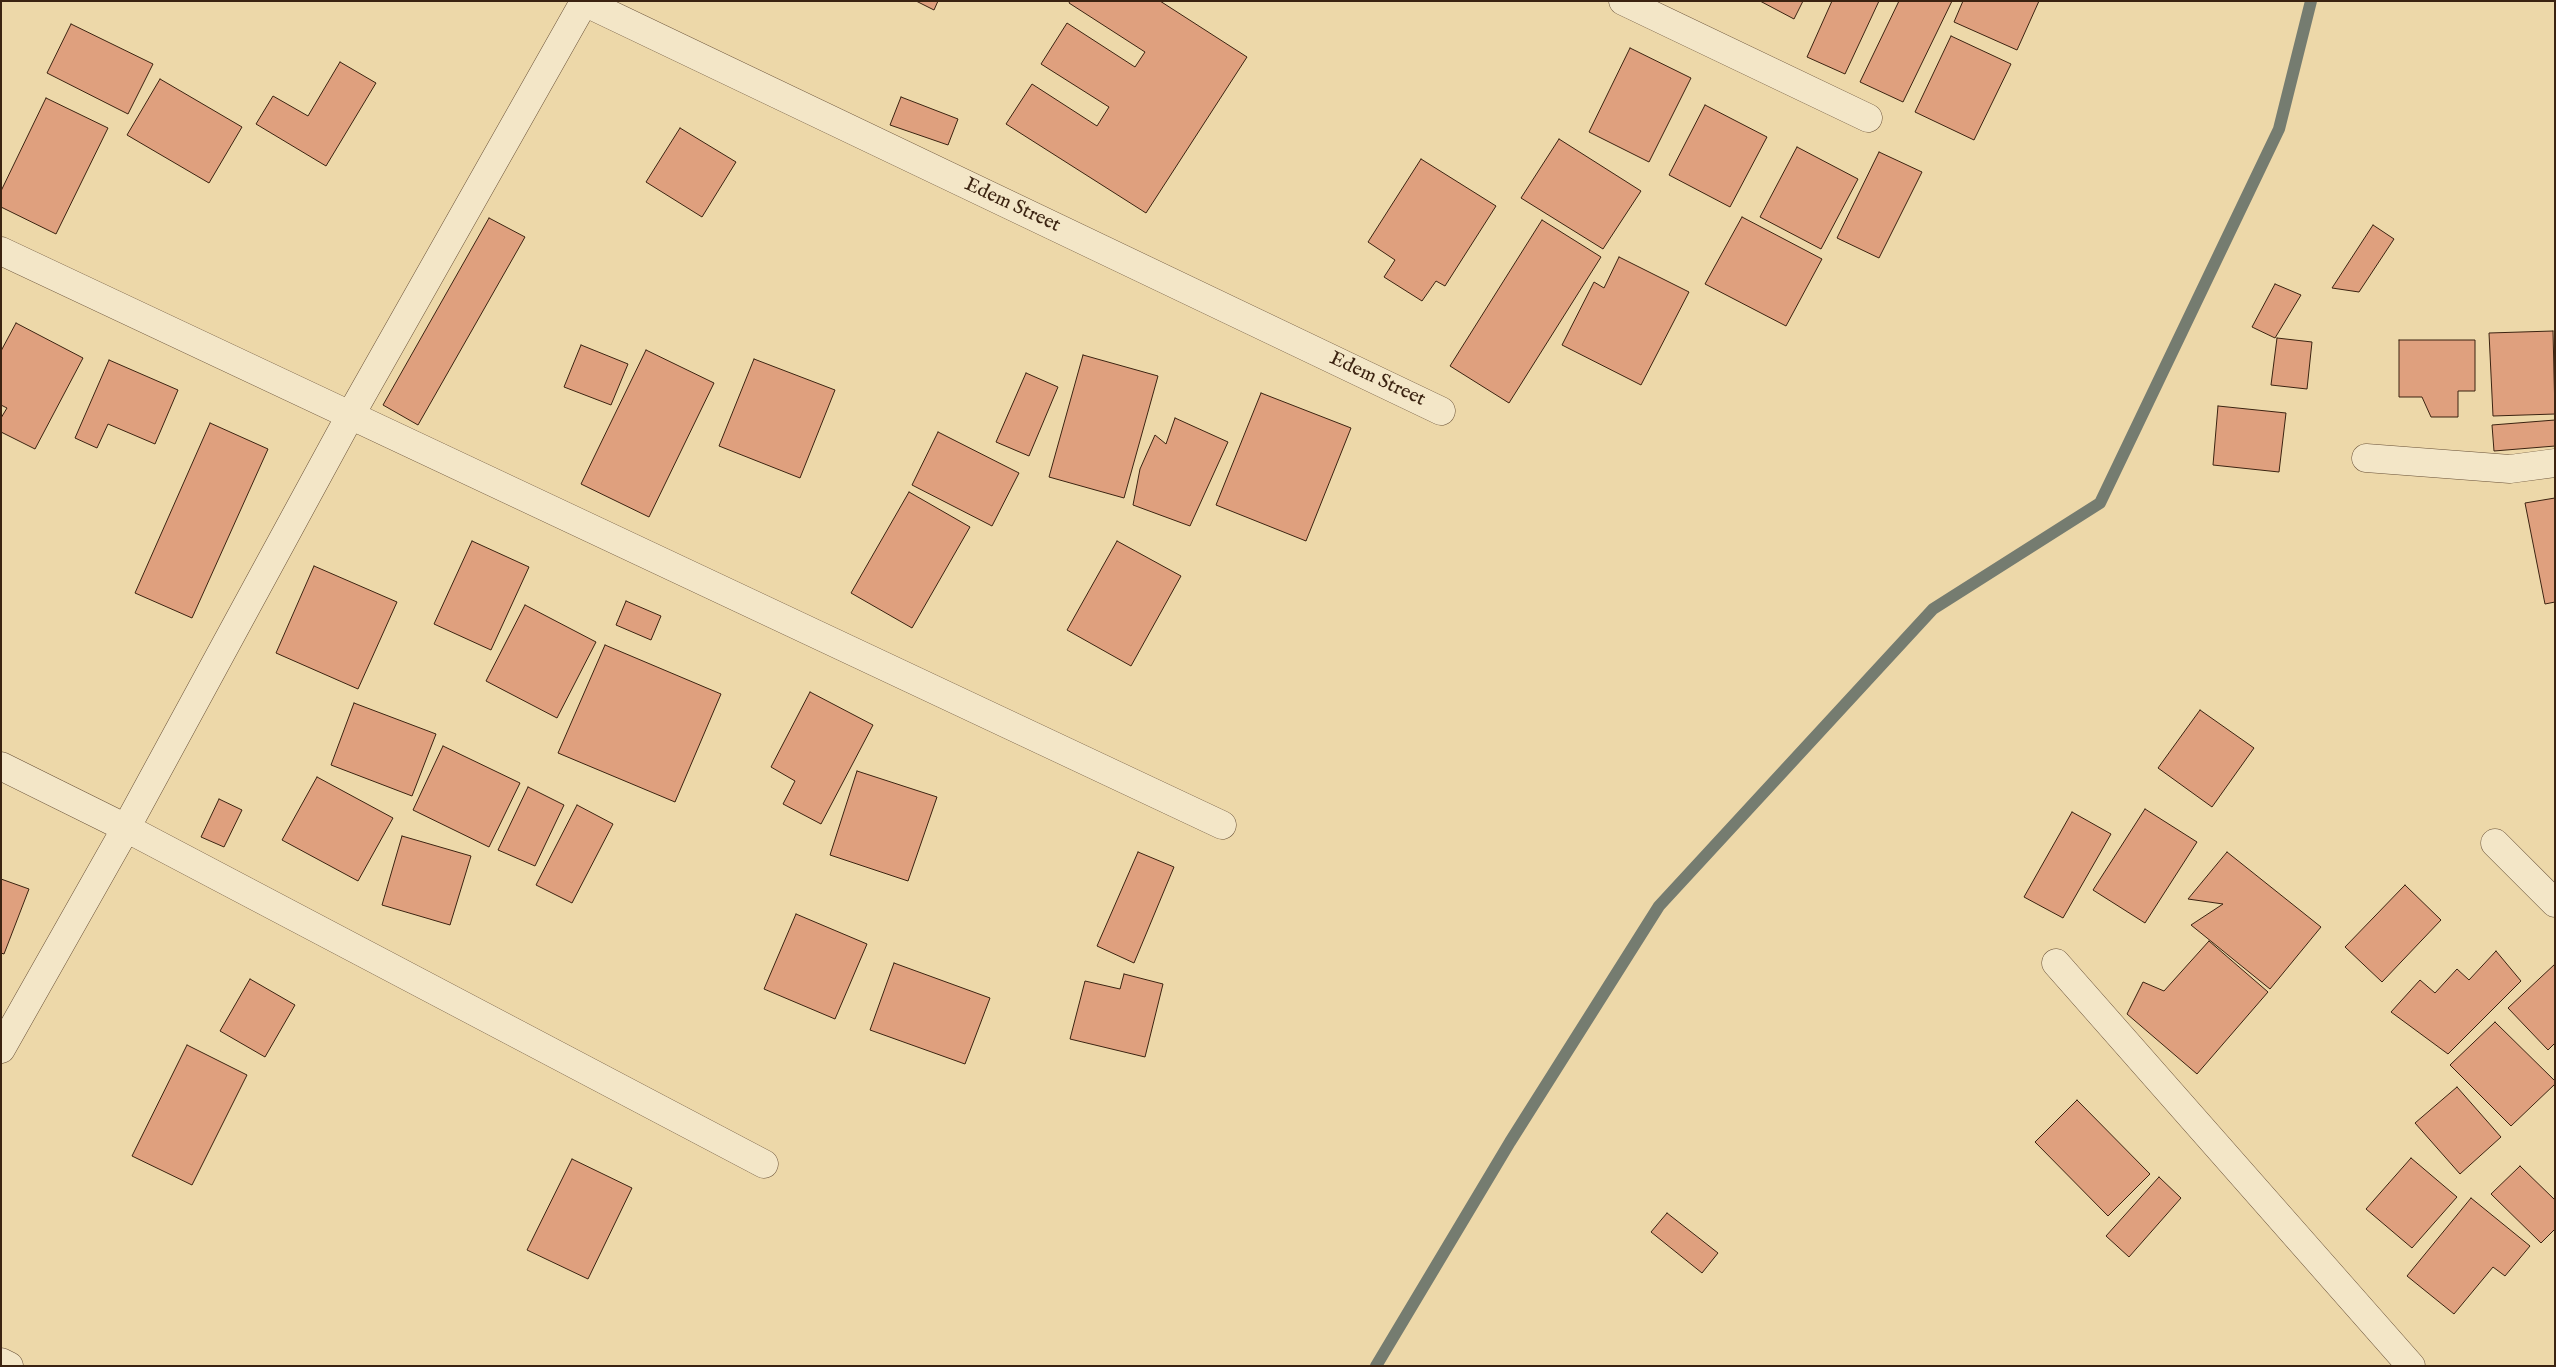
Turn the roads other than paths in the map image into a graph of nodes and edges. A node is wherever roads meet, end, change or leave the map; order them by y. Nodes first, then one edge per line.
1 (1623, 1) edge
2 (583, 2) edge
3 (1868, 118) dead end
4 (1, 251) edge
5 (1441, 411) dead end
6 (350, 416) junction
7 (2366, 458) dead end
8 (2555, 463) edge
9 (1, 766) edge
10 (1222, 825) dead end
11 (126, 828) junction
12 (2495, 842) dead end
13 (2555, 902) edge
14 (2056, 963) dead end
15 (1, 1049) edge
16 (764, 1164) dead end
17 (1, 1362) edge
18 (8, 1366) edge
19 (2411, 1366) edge

1 - 3 street
2 - 5 street, Edem Street
2 - 6 street
4 - 6 street
6 - 10 street
6 - 11 street
7 - 8 street
9 - 11 street
11 - 15 street
11 - 16 street
12 - 13 street
14 - 19 street
17 - 18 street

